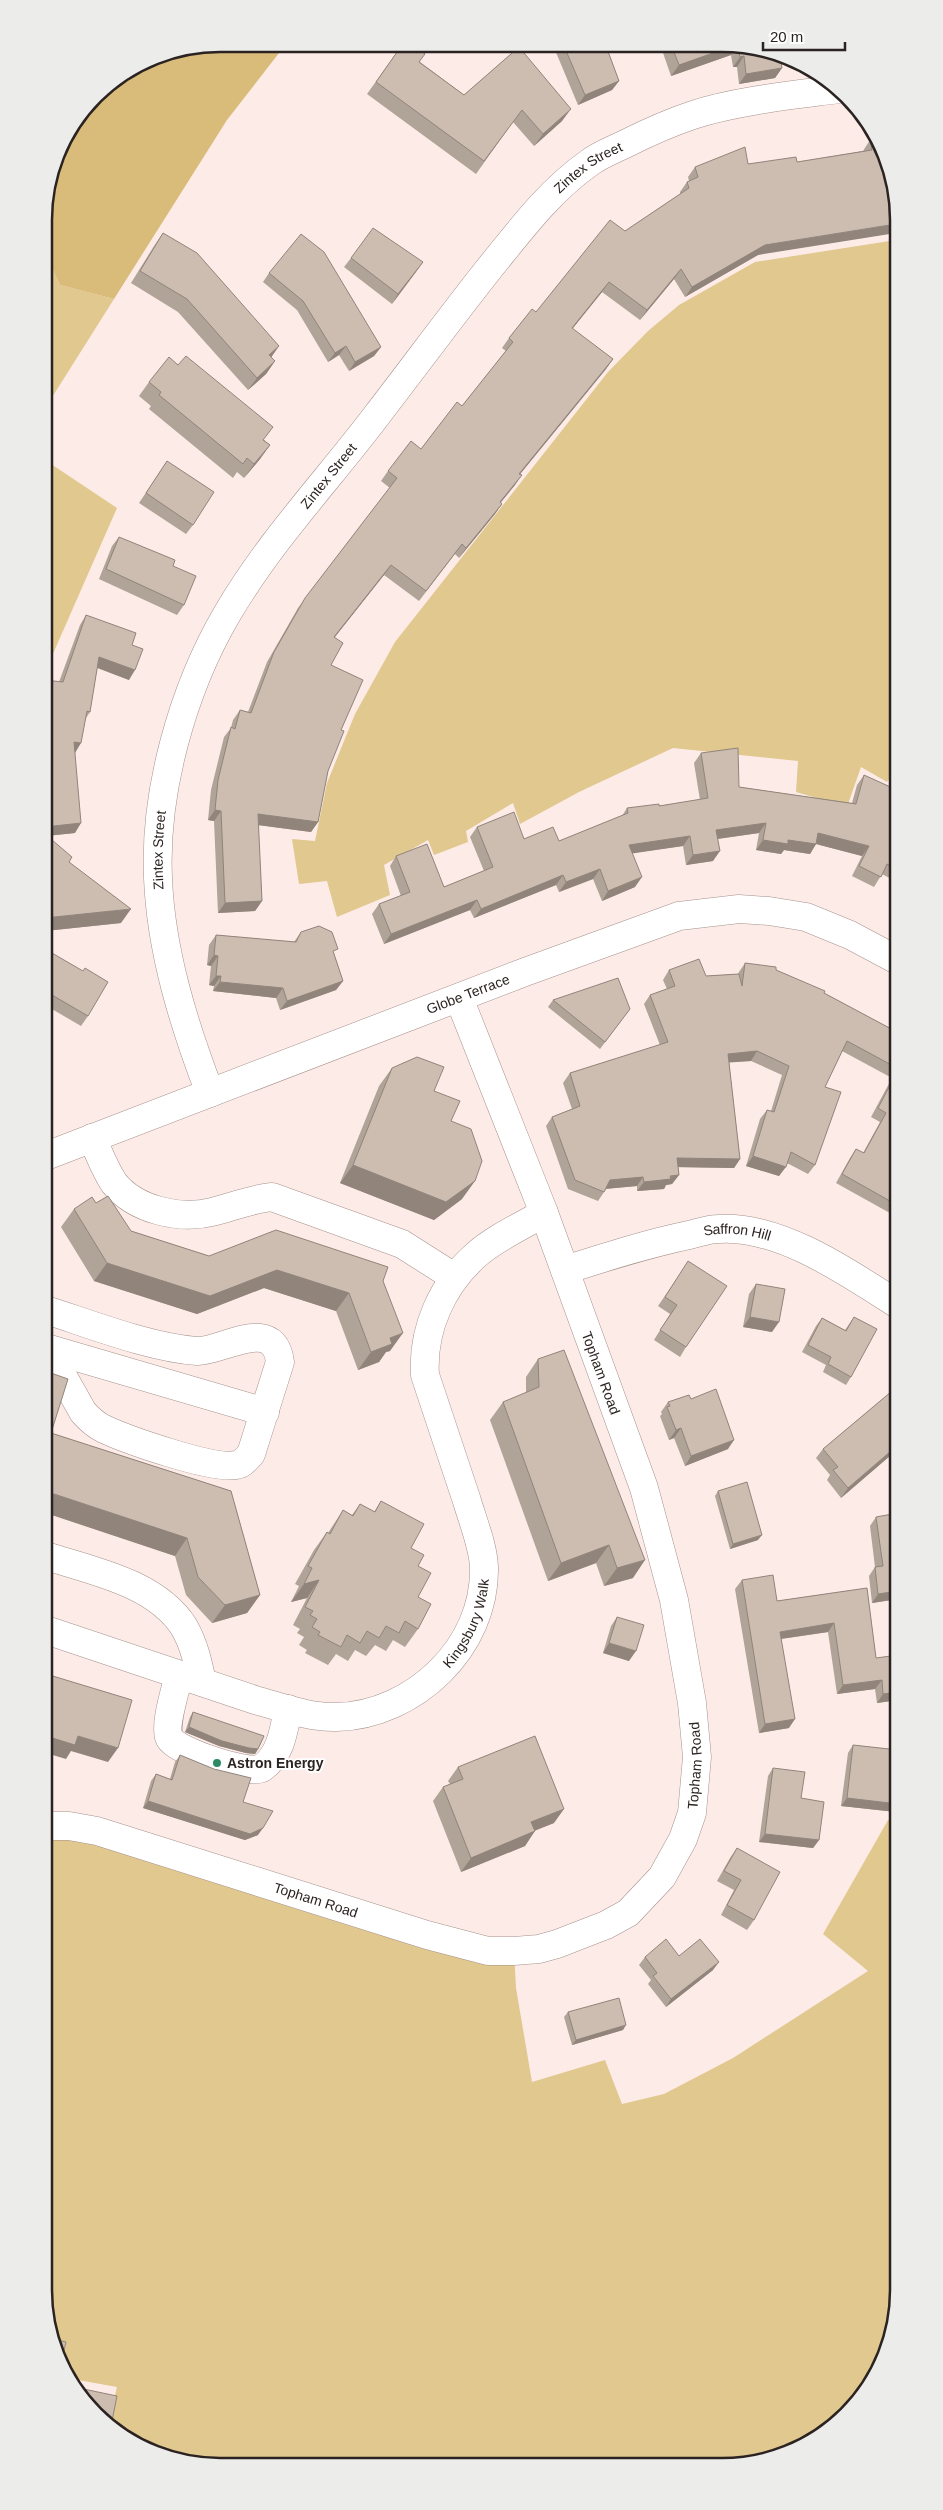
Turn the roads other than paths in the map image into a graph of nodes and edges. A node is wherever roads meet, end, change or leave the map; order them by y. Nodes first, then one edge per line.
1 (829, 91) edge
2 (890, 956) edge
3 (459, 998) junction
4 (210, 1093) junction
5 (92, 1138) junction
6 (53, 1153) edge
7 (544, 1213) junction
8 (565, 1270) junction
9 (454, 1277) junction
10 (890, 1300) edge
11 (52, 1312) edge
12 (52, 1350) edge
13 (52, 1359) edge
14 (265, 1412) junction
15 (52, 1558) edge
16 (52, 1632) edge
17 (191, 1678) junction
18 (288, 1709) junction
19 (52, 1826) edge

1 - 4 street, Zintex Street
2 - 3 street, Globe Terrace
3 - 4 street, Globe Terrace
3 - 7 street, Topham Road
4 - 5 street, Globe Terrace
5 - 6 street, Globe Terrace
5 - 9 street
7 - 8 street, Topham Road
7 - 9 street, Kingsbury Walk
8 - 10 street, Saffron Hill
8 - 19 street, Topham Road
9 - 18 street, Kingsbury Walk
11 - 14 street
12 - 14 street
13 - 14 street
15 - 17 street
16 - 17 street, Kingsbury Walk
17 - 18 street, Kingsbury Walk
17 - 18 street

